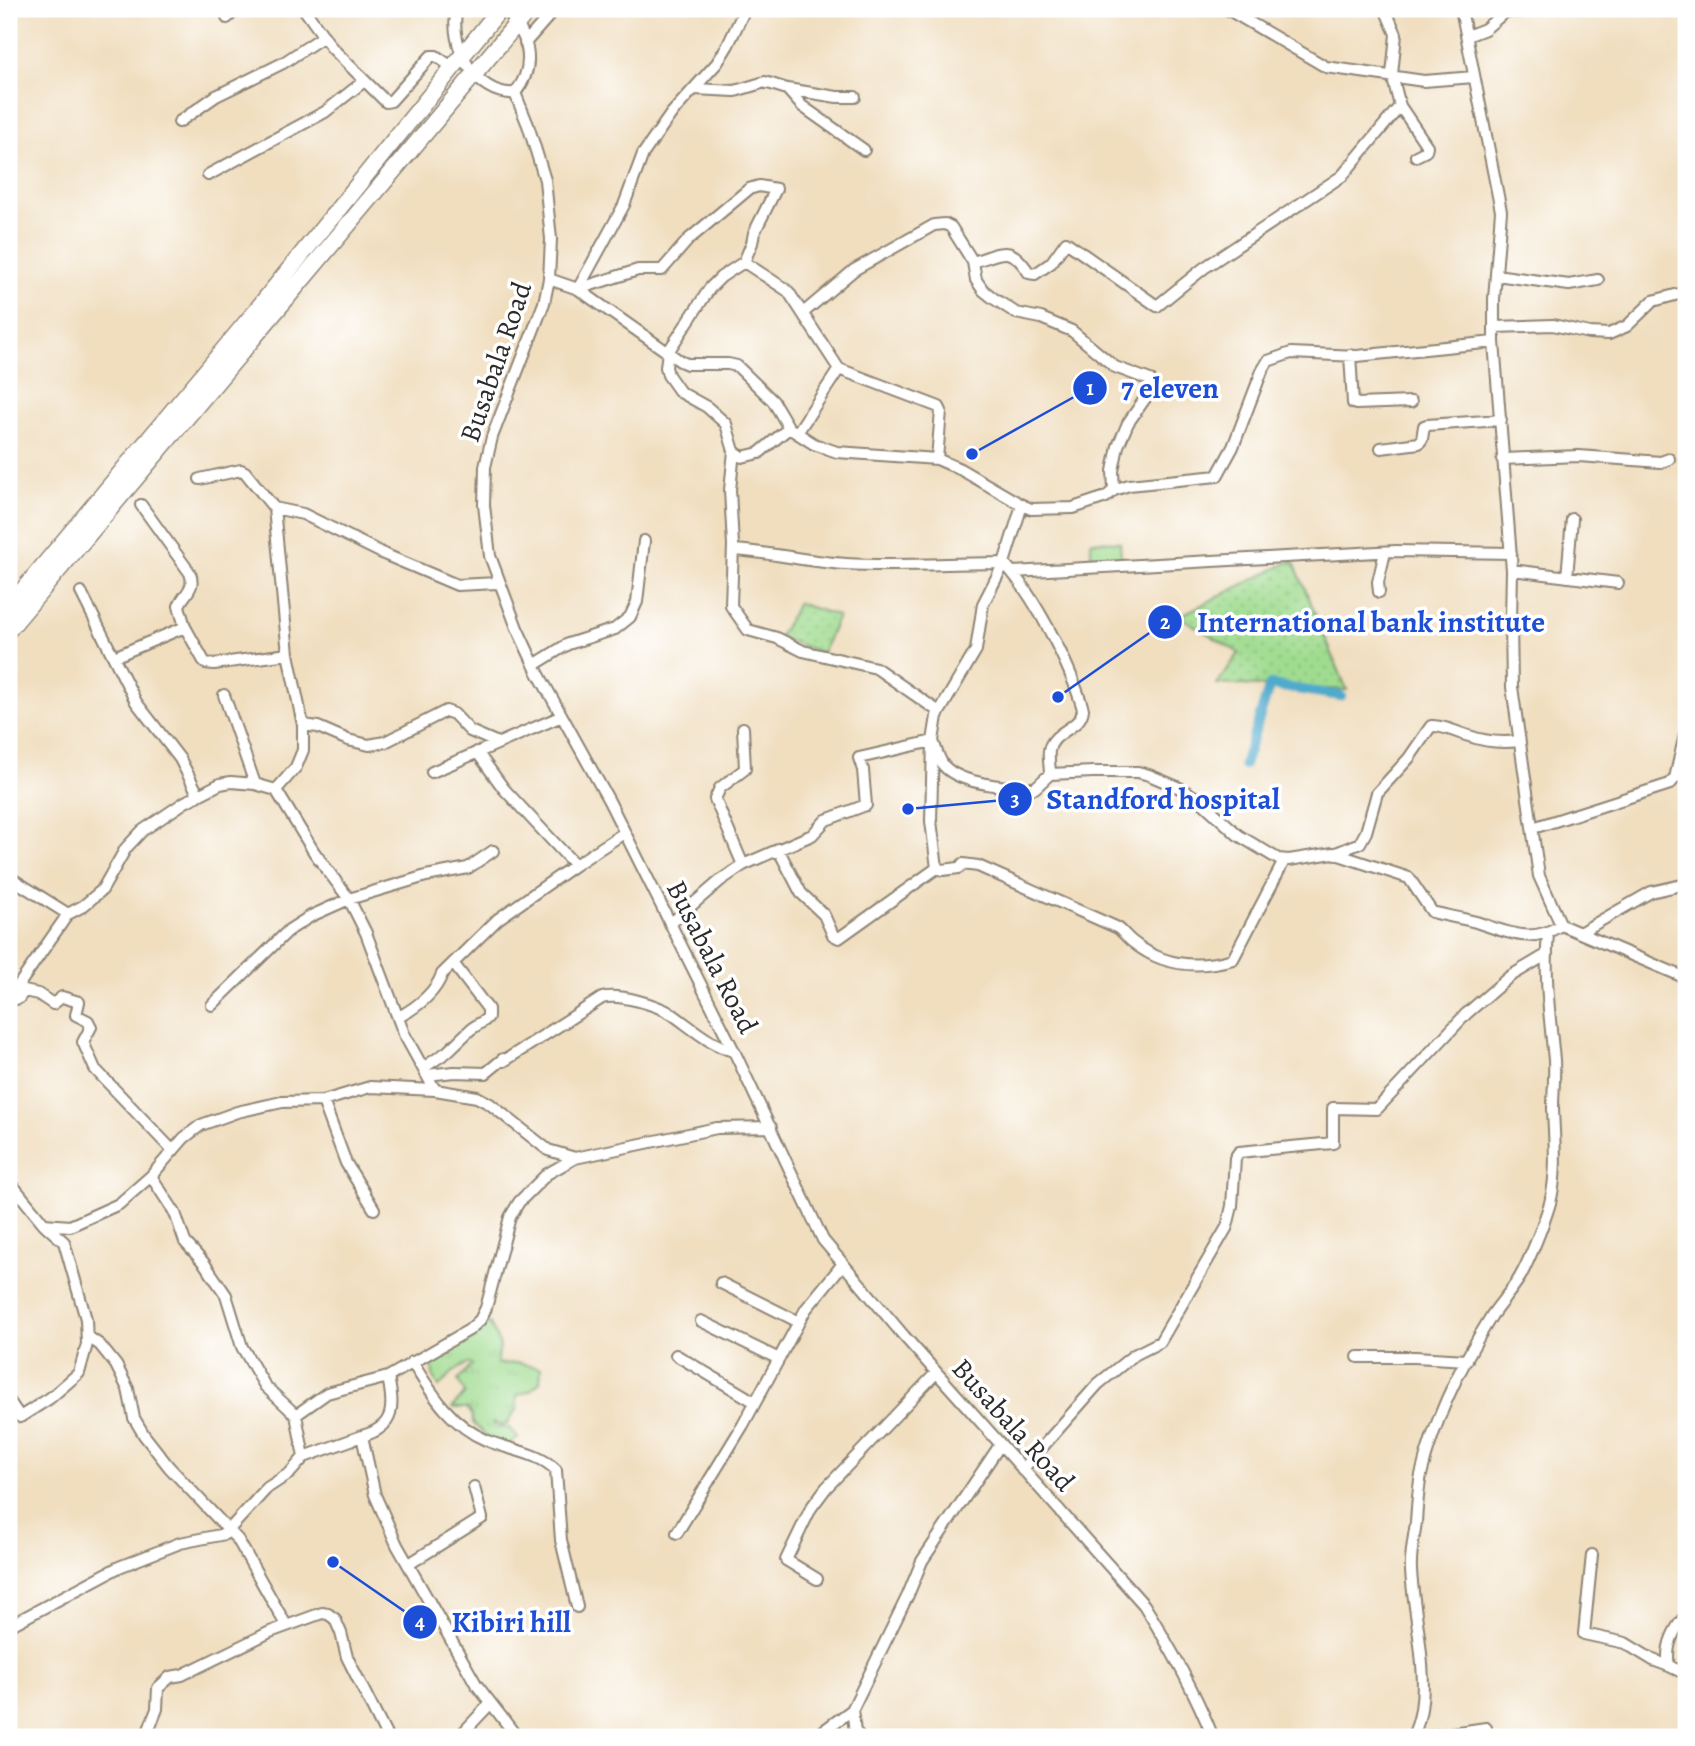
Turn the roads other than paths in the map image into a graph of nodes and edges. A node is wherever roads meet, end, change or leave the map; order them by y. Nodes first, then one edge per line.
1 (237, 9) edge
2 (304, 9) edge
3 (457, 9) edge
4 (502, 9) edge
5 (529, 9) edge
6 (555, 9) edge
7 (745, 9) edge
8 (1227, 9) edge
9 (1385, 9) edge
10 (1461, 9) edge
11 (1542, 9) edge
12 (228, 18) dead end
13 (518, 23) junction
14 (324, 36) junction
15 (1467, 36) junction
16 (525, 43) junction
17 (457, 61) junction
18 (475, 74) junction
19 (1392, 75) junction
20 (1474, 76) junction
21 (363, 82) junction
22 (694, 89) junction
23 (787, 89) junction
24 (515, 93) junction
25 (855, 97) dead end
26 (1400, 106) junction
27 (179, 122) dead end
28 (864, 150) dead end
29 (1416, 156) dead end
30 (208, 175) dead end
31 (744, 262) junction
32 (973, 262) junction
33 (1496, 275) junction
34 (549, 279) junction
35 (1598, 280) dead end
36 (578, 289) junction
37 (1686, 292) edge
38 (803, 313) junction
39 (1495, 327) junction
40 (1494, 342) junction
41 (668, 352) junction
42 (1350, 355) junction
43 (839, 369) junction
44 (1411, 402) dead end
45 (1501, 420) junction
46 (793, 430) junction
47 (1381, 448) dead end
48 (734, 452) junction
49 (937, 459) junction
50 (1502, 459) junction
51 (1669, 460) dead end
52 (200, 479) dead end
53 (1114, 490) junction
54 (141, 505) dead end
55 (1022, 505) junction
56 (274, 509) junction
57 (1572, 519) dead end
58 (645, 541) dead end
59 (733, 550) junction
60 (1385, 552) junction
61 (1511, 553) junction
62 (1004, 563) junction
63 (1512, 570) junction
64 (1013, 572) junction
65 (1567, 577) junction
66 (498, 583) junction
67 (1618, 583) dead end
68 (81, 592) dead end
69 (1380, 592) dead end
70 (9, 607) edge
71 (185, 627) junction
72 (9, 629) edge
73 (288, 654) junction
74 (114, 657) junction
75 (534, 665) junction
76 (223, 695) dead end
77 (938, 711) junction
78 (562, 716) junction
79 (303, 724) junction
80 (743, 728) dead end
81 (1686, 730) edge
82 (933, 741) junction
83 (1519, 741) junction
84 (498, 743) junction
85 (477, 752) junction
86 (432, 772) dead end
87 (1050, 774) junction
88 (255, 783) junction
89 (276, 790) junction
90 (198, 794) junction
91 (1533, 828) junction
92 (624, 833) junction
93 (778, 849) junction
94 (492, 851) dead end
95 (1336, 853) junction
96 (1284, 861) junction
97 (575, 864) junction
98 (743, 866) junction
99 (937, 868) junction
100 (9, 877) edge
101 (1686, 884) edge
102 (349, 899) junction
103 (68, 914) junction
104 (670, 924) junction
105 (1561, 925) junction
106 (1581, 932) junction
107 (1548, 933) junction
108 (1546, 955) junction
109 (453, 964) junction
110 (1686, 978) edge
111 (9, 1000) edge
112 (212, 1005) dead end
113 (399, 1017) junction
114 (734, 1051) junction
115 (425, 1072) junction
116 (435, 1090) junction
117 (323, 1101) junction
118 (771, 1127) junction
119 (173, 1151) junction
120 (575, 1158) junction
121 (151, 1176) junction
122 (9, 1181) edge
123 (374, 1209) dead end
124 (44, 1224) junction
125 (70, 1226) junction
126 (64, 1242) junction
127 (842, 1265) junction
128 (721, 1283) dead end
129 (701, 1321) dead end
130 (799, 1322) junction
131 (87, 1336) junction
132 (676, 1355) dead end
133 (1358, 1357) dead end
134 (779, 1359) junction
135 (1467, 1360) junction
136 (412, 1362) junction
137 (936, 1373) junction
138 (388, 1377) junction
139 (9, 1401) edge
140 (755, 1402) junction
141 (296, 1415) junction
142 (362, 1436) junction
143 (1000, 1445) junction
144 (304, 1457) junction
145 (1022, 1470) junction
146 (474, 1487) dead end
147 (231, 1530) junction
148 (677, 1533) dead end
149 (1592, 1555) dead end
150 (409, 1564) junction
151 (817, 1579) dead end
152 (577, 1606) dead end
153 (1686, 1615) edge
154 (285, 1625) junction
155 (9, 1626) edge
156 (1669, 1666) junction
157 (1686, 1674) edge
158 (490, 1704) junction
159 (852, 1710) junction
160 (1486, 1728) dead end
161 (1419, 1736) edge
162 (146, 1737) edge
163 (387, 1737) edge
164 (459, 1737) edge
165 (517, 1737) edge
166 (815, 1737) edge
167 (860, 1737) edge
168 (1213, 1737) edge

1 - 12 street
2 - 14 street
3 - 17 street
4 - 13 street
4 - 17 highway
5 - 13 highway
6 - 16 street
7 - 22 street
8 - 19 street
9 - 19 street
10 - 15 street
11 - 15 street
13 - 16 street
13 - 18 highway
14 - 21 street
14 - 27 street
15 - 20 street
16 - 24 street
17 - 18 street
17 - 21 street
17 - 70 highway
18 - 24 street
18 - 72 highway
19 - 20 street
19 - 26 street
20 - 33 street
21 - 30 street
22 - 23 street
22 - 36 street
23 - 25 street
23 - 28 street
24 - 34 street, Busabala Road
26 - 29 street
26 - 32 street
31 - 36 street
31 - 38 street
31 - 41 street
32 - 38 street
32 - 53 street
33 - 35 street
33 - 39 street
34 - 36 street
34 - 66 street, Busabala Road
36 - 41 street
37 - 39 street
38 - 43 street
39 - 40 street
40 - 42 street
40 - 45 street
41 - 46 street
41 - 48 street
42 - 44 street
42 - 53 street
43 - 46 street
43 - 49 street
45 - 47 street
45 - 50 street
46 - 48 street
46 - 49 street
48 - 59 street
49 - 55 street
50 - 51 street
50 - 61 street
52 - 56 street
53 - 55 street
54 - 71 street
55 - 62 street
56 - 66 street
56 - 73 street
57 - 65 street
58 - 75 street
59 - 62 street
59 - 77 street
60 - 61 street
60 - 64 street
60 - 69 street
61 - 63 street
62 - 64 street
62 - 77 street
63 - 65 street
63 - 83 street
64 - 87 street
65 - 67 street
66 - 75 street, Busabala Road
68 - 74 street
71 - 73 street
71 - 74 street
73 - 79 street
74 - 90 street
75 - 78 street, Busabala Road
76 - 88 street
77 - 82 street
78 - 84 street
78 - 92 street, Busabala Road
79 - 84 street
79 - 89 street
80 - 98 street
81 - 91 street
82 - 87 street
82 - 93 street
82 - 99 street
83 - 91 street
83 - 95 street
84 - 85 street
85 - 86 street
85 - 97 street
87 - 96 street
88 - 89 street
88 - 90 street
89 - 102 street
90 - 103 street
91 - 105 street
92 - 97 street
92 - 104 street, Busabala Road
93 - 98 street
93 - 99 street
94 - 102 street
95 - 96 street
95 - 107 street
96 - 99 street
97 - 109 street
98 - 104 street
100 - 103 street
101 - 106 street
102 - 112 street
102 - 113 street
103 - 111 street
104 - 114 street, Busabala Road
105 - 106 street
105 - 107 street
106 - 110 street
107 - 108 street
108 - 135 street
108 - 145 street
109 - 113 street
109 - 115 street
111 - 119 street
113 - 115 street
114 - 115 street
114 - 118 street, Busabala Road
115 - 116 street
116 - 117 street
116 - 120 street
117 - 119 street
117 - 123 street
118 - 120 street
118 - 127 street, Busabala Road
119 - 121 street
120 - 136 street
121 - 125 street
121 - 141 street
122 - 124 street
124 - 125 street
124 - 126 street
125 - 126 street
126 - 131 street
127 - 130 street
127 - 137 street, Busabala Road
128 - 130 street
129 - 134 street
130 - 134 street
131 - 139 street
131 - 147 street
132 - 140 street
133 - 135 street
134 - 140 street
135 - 161 street
136 - 138 street
136 - 152 street
137 - 143 street, Busabala Road
137 - 151 street
138 - 141 street
138 - 142 street
140 - 148 street
141 - 144 street
142 - 144 street
142 - 150 street
143 - 145 street, Busabala Road
143 - 159 street
144 - 147 street
145 - 168 street, Busabala Road
146 - 150 street
147 - 154 street
147 - 155 street
149 - 156 street
150 - 158 street
153 - 156 street
154 - 162 street
154 - 163 street
156 - 157 street
158 - 164 street
158 - 165 street
159 - 166 street
159 - 167 street
160 - 161 street

